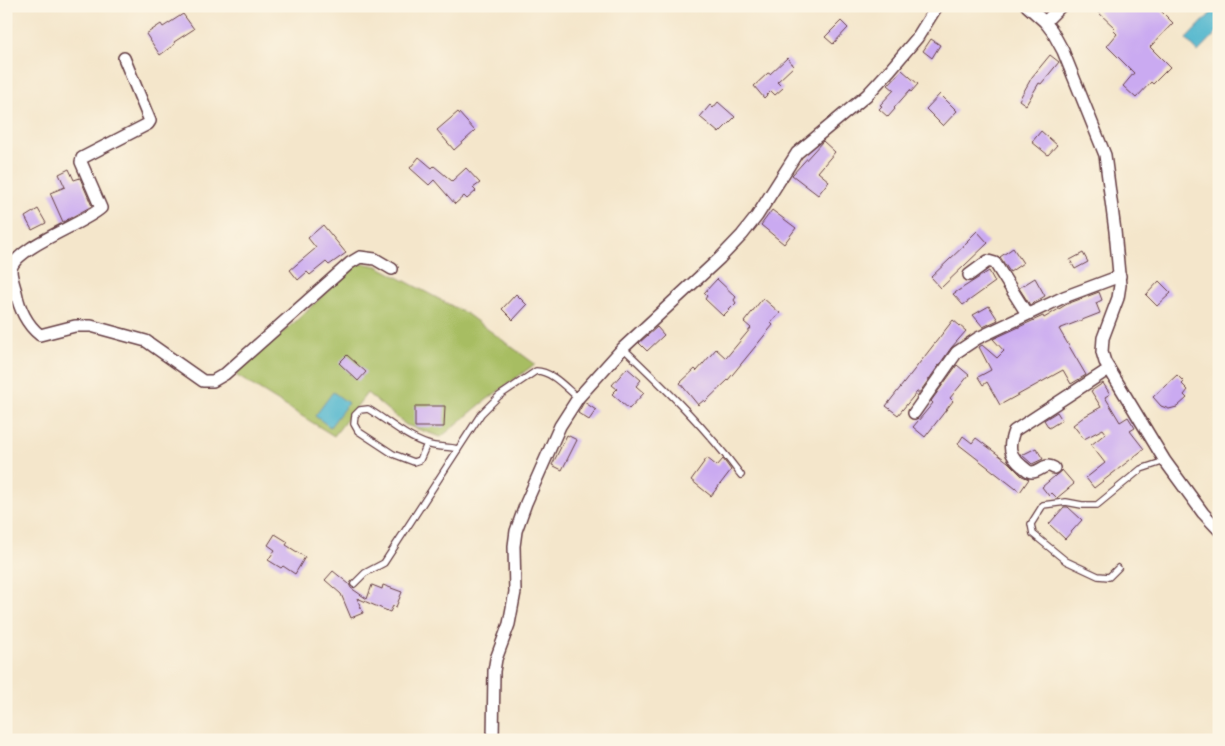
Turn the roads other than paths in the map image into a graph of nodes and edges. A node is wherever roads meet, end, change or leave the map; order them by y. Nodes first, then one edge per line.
1 (937, 6) edge
2 (1027, 6) edge
3 (1061, 6) edge
4 (1044, 22) junction
5 (124, 58) dead end
6 (392, 269) dead end
7 (969, 275) dead end
8 (1120, 276) junction
9 (12, 302) edge
10 (1027, 314) junction
11 (624, 348) junction
12 (1109, 369) junction
13 (578, 398) junction
14 (914, 412) dead end
15 (427, 444) junction
16 (458, 449) junction
17 (1166, 461) junction
18 (1054, 468) dead end
19 (741, 474) dead end
20 (1219, 530) edge
21 (1118, 568) dead end
22 (354, 584) dead end
23 (1219, 735) edge
24 (493, 740) edge
25 (1213, 740) edge

1 - 11 street
2 - 4 street
3 - 4 street
4 - 8 street
5 - 9 street
6 - 9 street
7 - 10 street
8 - 10 street
8 - 12 street
10 - 14 street
11 - 13 street
11 - 19 lane
12 - 17 street
12 - 18 street
13 - 16 lane
13 - 24 street
15 - 15 lane
15 - 16 lane
16 - 22 lane
17 - 20 street
17 - 21 lane
23 - 25 lane

